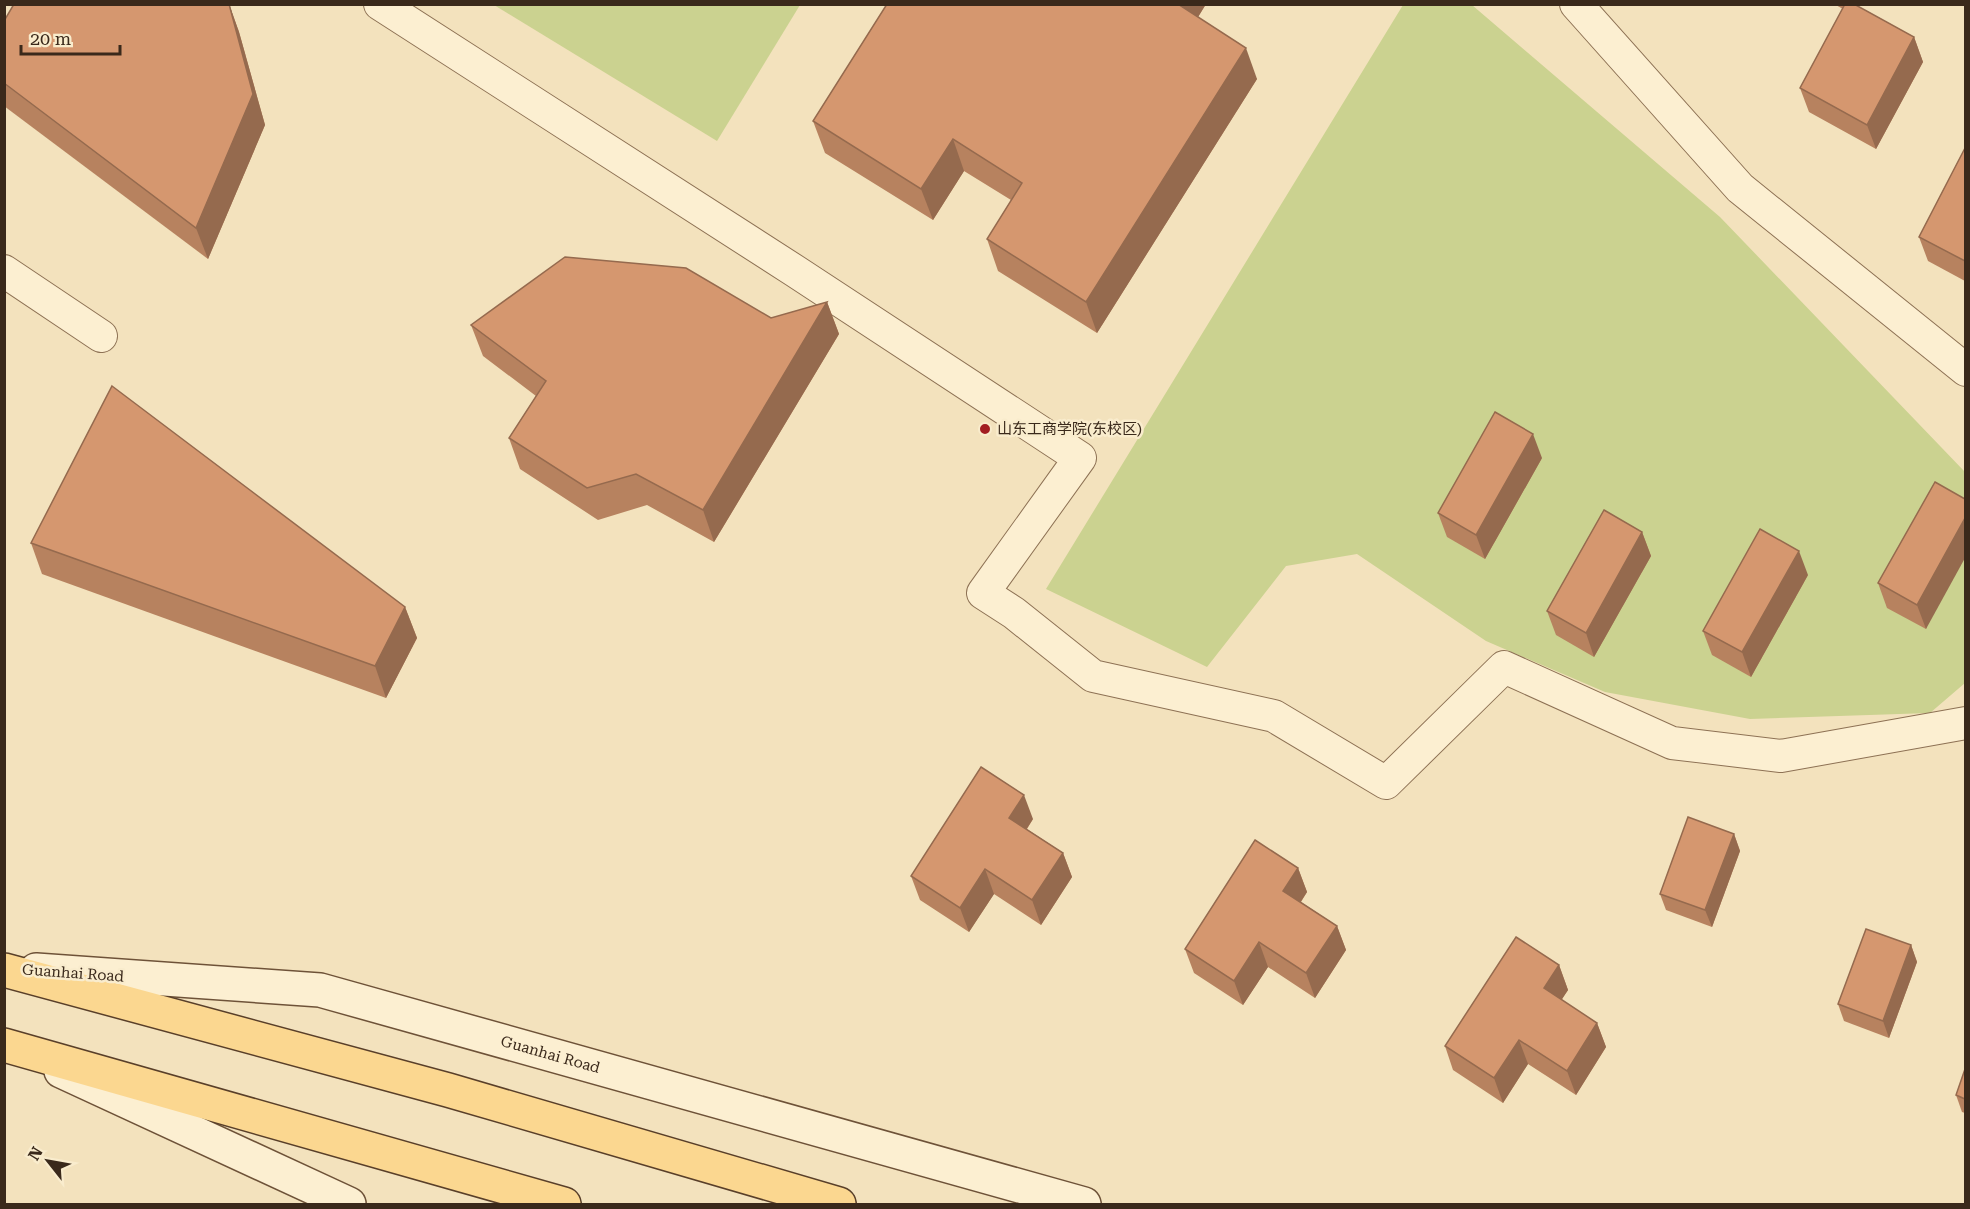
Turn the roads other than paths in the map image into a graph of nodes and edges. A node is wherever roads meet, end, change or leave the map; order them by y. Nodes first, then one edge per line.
1 (380, 4) edge
2 (1576, 4) edge
3 (4, 272) edge
4 (100, 336) dead end
5 (1965, 370) edge
6 (1965, 723) edge
7 (4, 969) edge
8 (4, 1045) edge
9 (349, 1204) edge
10 (564, 1204) edge
11 (838, 1204) edge
12 (1084, 1204) edge

1 - 6 street
2 - 5 street
3 - 4 street
7 - 11 main road, Guanhai Road
7 - 12 main road, Guanhai Road
8 - 9 main road
8 - 10 main road

